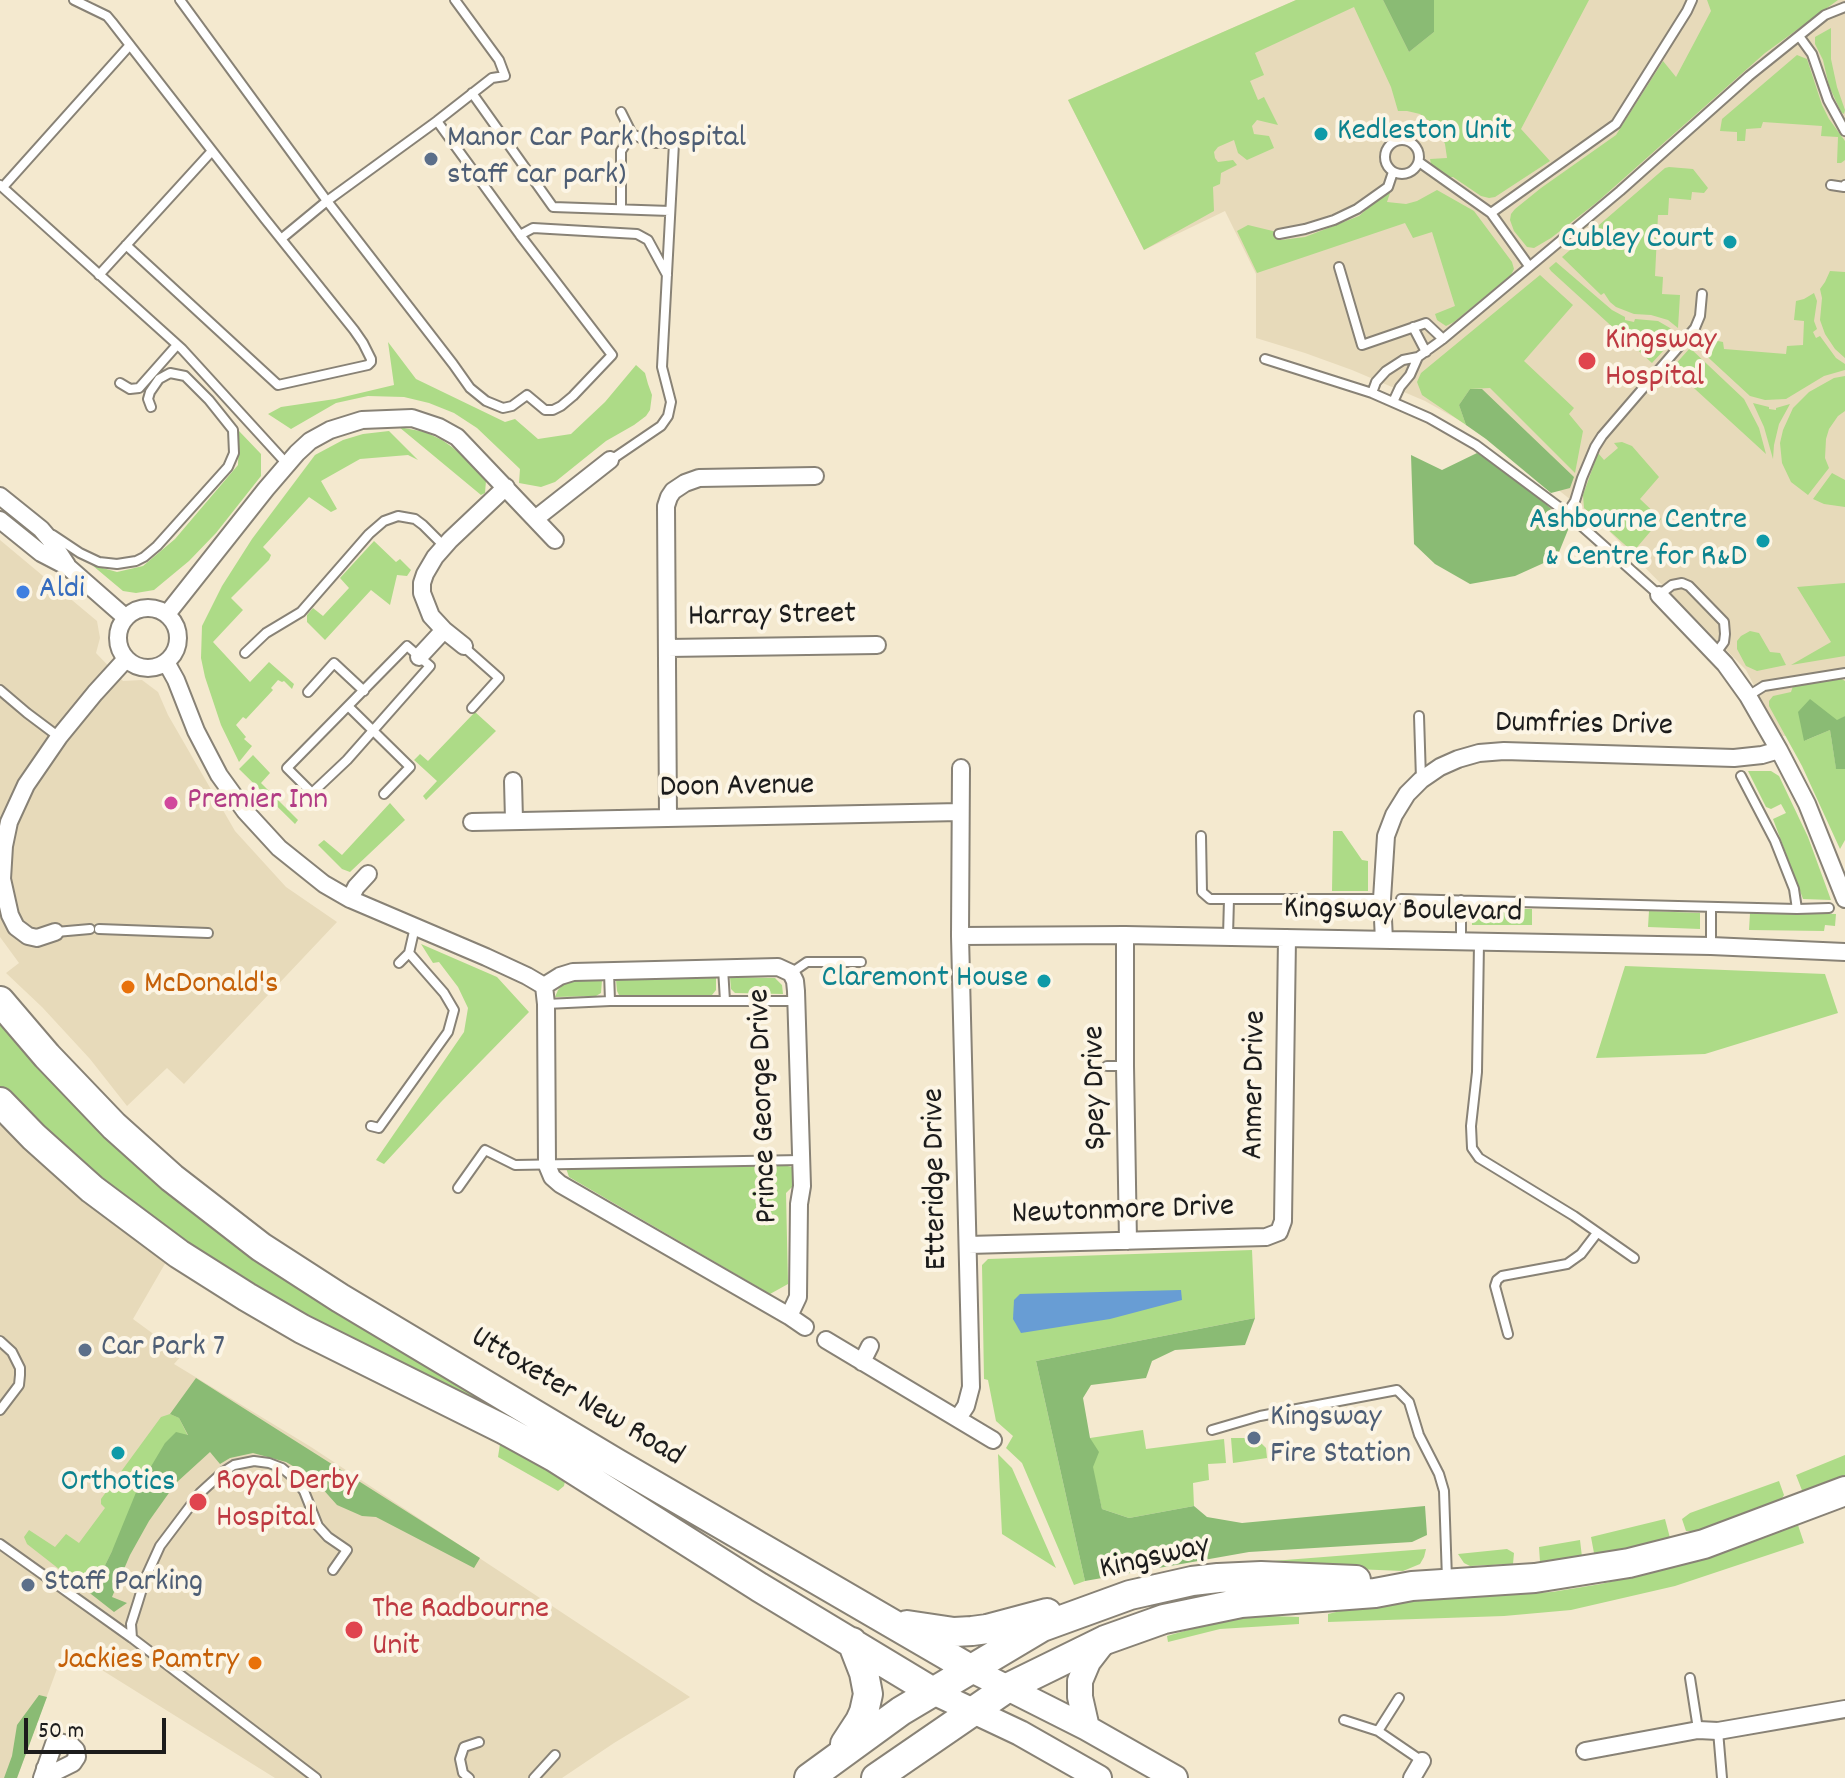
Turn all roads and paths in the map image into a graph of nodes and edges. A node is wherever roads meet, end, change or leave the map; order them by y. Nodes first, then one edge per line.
1 (74, 0) edge
2 (180, 0) edge
3 (455, 0) edge
4 (1692, 0) edge
5 (1845, 7) edge
6 (1799, 36) junction
7 (130, 45) junction
8 (472, 93) junction
9 (621, 112) dead end
10 (437, 121) junction
11 (1844, 126) edge
12 (632, 134) junction
13 (212, 151) junction
14 (1419, 162) junction
15 (1393, 172) junction
16 (1831, 185) dead end
17 (1845, 185) edge
18 (1, 186) edge
19 (327, 201) junction
20 (621, 208) junction
21 (670, 211) junction
22 (1491, 213) junction
23 (1279, 234) dead end
24 (520, 235) junction
25 (281, 239) junction
26 (126, 245) junction
27 (1529, 266) junction
28 (1339, 267) dead end
29 (99, 275) junction
30 (668, 277) junction
31 (1702, 294) dead end
32 (1413, 327) junction
33 (1443, 339) junction
34 (177, 345) junction
35 (1422, 354) junction
36 (1265, 359) dead end
37 (204, 372) junction
38 (120, 383) dead end
39 (1372, 393) junction
40 (209, 400) junction
41 (1393, 402) junction
42 (151, 407) dead end
43 (610, 460) joint
44 (287, 464) junction
45 (815, 476) dead end
46 (506, 487) junction
47 (0, 496) edge
48 (1567, 513) junction
49 (535, 519) junction
50 (0, 520) edge
51 (41, 529) junction
52 (555, 540) dead end
53 (444, 546) junction
54 (68, 567) junction
55 (1659, 595) junction
56 (167, 614) junction
57 (125, 617) junction
58 (444, 630) junction
59 (877, 645) dead end
60 (464, 646) joint
61 (667, 648) junction
62 (245, 653) dead end
63 (1715, 653) junction
64 (419, 657) junction
65 (126, 659) junction
66 (166, 662) junction
67 (1845, 673) edge
68 (0, 690) edge
69 (364, 691) junction
70 (308, 692) dead end
71 (1748, 696) junction
72 (349, 707) junction
73 (472, 708) dead end
74 (1419, 716) dead end
75 (373, 731) junction
76 (59, 737) junction
77 (1779, 750) junction
78 (961, 768) dead end
79 (1741, 776) dead end
80 (1421, 780) junction
81 (513, 781) dead end
82 (384, 794) dead end
83 (960, 812) junction
84 (668, 818) junction
85 (514, 820) junction
86 (472, 822) dead end
87 (1201, 836) dead end
88 (368, 874) dead end
89 (350, 899) junction
90 (1229, 899) junction
91 (1382, 899) junction
92 (1401, 899) dead end
93 (1845, 899) edge
94 (1461, 900) junction
95 (1711, 907) junction
96 (1829, 908) dead end
97 (1797, 909) junction
98 (415, 926) junction
99 (58, 931) joint
100 (208, 933) dead end
101 (1125, 935) junction
102 (960, 936) junction
103 (1228, 937) junction
104 (1287, 938) junction
105 (1384, 940) junction
106 (1461, 942) junction
107 (1479, 943) junction
108 (1711, 946) junction
109 (1845, 952) edge
110 (409, 953) junction
111 (861, 962) dead end
112 (399, 963) dead end
113 (723, 968) junction
114 (609, 971) junction
115 (791, 973) junction
116 (544, 986) junction
117 (0, 1001) edge
118 (610, 1001) junction
119 (725, 1001) junction
120 (796, 1001) junction
121 (546, 1004) junction
122 (1107, 1066) dead end
123 (1125, 1066) junction
124 (0, 1102) edge
125 (0, 1115) edge
126 (371, 1126) dead end
127 (34, 1137) junction
128 (802, 1160) junction
129 (547, 1165) junction
130 (458, 1188) dead end
131 (1279, 1232) joint
132 (1597, 1233) junction
133 (1128, 1241) junction
134 (968, 1245) junction
135 (1634, 1258) dead end
136 (789, 1316) junction
137 (805, 1327) dead end
138 (1508, 1334) dead end
139 (826, 1340) dead end
140 (0, 1341) edge
141 (870, 1346) dead end
142 (862, 1362) junction
143 (0, 1410) edge
144 (958, 1418) junction
145 (1212, 1430) dead end
146 (993, 1440) dead end
147 (1845, 1491) edge
148 (0, 1544) edge
149 (333, 1570) dead end
150 (1447, 1584) junction
151 (1412, 1586) junction
152 (1130, 1595) junction
153 (891, 1622) junction
154 (132, 1638) junction
155 (1105, 1640) junction
156 (852, 1642) junction
157 (972, 1670) junction
158 (1690, 1678) dead end
159 (1007, 1688) junction
160 (933, 1692) junction
161 (1399, 1698) dead end
162 (1845, 1709) edge
163 (975, 1710) junction
164 (1344, 1720) dead end
165 (1087, 1728) junction
166 (1698, 1730) junction
167 (1378, 1731) junction
168 (1718, 1731) junction
169 (479, 1742) dead end
170 (1585, 1751) dead end
171 (555, 1755) dead end
172 (833, 1761) junction
173 (1422, 1761) joint
174 (44, 1773) edge
175 (316, 1778) edge
176 (469, 1778) edge
177 (534, 1778) edge
178 (809, 1778) edge
179 (876, 1778) edge
180 (1099, 1778) edge
181 (1175, 1778) edge
182 (1412, 1778) edge
183 (1722, 1778) edge

1 - 7 lane
2 - 19 lane
3 - 8 lane
4 - 22 lane
5 - 6 lane
6 - 11 lane
6 - 27 lane
7 - 13 lane
7 - 18 lane
8 - 10 lane
8 - 20 lane
9 - 12 lane
10 - 19 lane
10 - 24 lane
12 - 20 lane
12 - 21 lane
13 - 25 lane
13 - 26 lane
14 - 15 lane
14 - 15 lane
14 - 22 lane
15 - 23 lane
16 - 17 lane
18 - 29 lane
19 - 24 lane
19 - 25 lane
20 - 21 lane
21 - 30 lane
22 - 27 lane
24 - 30 lane
25 - 26 lane
26 - 29 lane
27 - 33 lane
28 - 32 lane
29 - 34 lane
30 - 43 lane
31 - 48 lane
32 - 33 lane
32 - 35 lane
33 - 35 lane
34 - 37 lane
34 - 38 lane
35 - 39 lane
35 - 41 lane
36 - 39 lane
37 - 40 lane
37 - 44 lane
39 - 41 lane
40 - 42 lane
40 - 51 lane
41 - 48 lane
43 - 49 street
44 - 46 street
44 - 56 street
45 - 61 street
46 - 49 street
46 - 53 street
47 - 51 street
48 - 55 lane
49 - 52 street
50 - 54 street
51 - 54 street
53 - 58 street
53 - 62 lane
54 - 57 street
55 - 63 street
55 - 63 lane
56 - 57 street
56 - 66 street
57 - 65 street
58 - 60 street
58 - 64 street
59 - 61 street, Harray Street
60 - 73 lane
61 - 84 street
63 - 71 street
64 - 69 lane
64 - 75 lane
65 - 66 street
65 - 76 street
66 - 89 street
67 - 71 lane
68 - 76 lane
69 - 70 lane
69 - 72 lane
71 - 77 street
72 - 75 lane
72 - 75 lane
74 - 80 lane
75 - 82 lane
76 - 99 street
77 - 80 street, Dumfries Drive
77 - 93 street
78 - 83 street, Etteridge Drive
79 - 97 lane
80 - 91 street, Dumfries Drive
81 - 85 street
83 - 84 street, Doon Avenue
83 - 102 street, Etteridge Drive
84 - 85 street, Doon Avenue
85 - 86 street, Doon Avenue
87 - 90 lane
88 - 89 street
89 - 98 street
90 - 91 lane
90 - 103 lane
91 - 105 street, Dumfries Drive
92 - 94 lane, Kingsway Boulevard
94 - 95 lane, Kingsway Boulevard
94 - 106 lane
95 - 97 lane, Kingsway Boulevard
95 - 108 lane
96 - 97 lane, Kingsway Boulevard
98 - 110 lane
98 - 116 street
99 - 100 lane
101 - 102 street, Kingsway Boulevard
101 - 103 street, Kingsway Boulevard
101 - 123 street, Spey Drive
102 - 134 street, Etteridge Drive
103 - 104 street, Kingsway Boulevard
104 - 105 street, Kingsway Boulevard
104 - 131 street, Anmer Drive
105 - 106 street, Kingsway Boulevard
106 - 107 street, Kingsway Boulevard
107 - 108 street, Kingsway Boulevard
107 - 132 lane
108 - 109 street, Kingsway Boulevard
110 - 112 lane
110 - 126 lane
111 - 115 lane
113 - 114 street, Prince George Drive
113 - 115 street, Prince George Drive
113 - 119 lane
114 - 116 street, Prince George Drive
114 - 118 lane
115 - 120 street, Prince George Drive
116 - 121 street
117 - 153 highway, Uttoxeter New Road
118 - 119 lane
118 - 121 lane
119 - 120 lane
120 - 128 street, Prince George Drive
121 - 129 street
122 - 123 lane
123 - 133 street, Spey Drive
124 - 127 highway, Uttoxeter New Road
125 - 127 lane
127 - 156 highway, Uttoxeter New Road
128 - 129 lane
128 - 136 street, Prince George Drive
129 - 130 lane
129 - 136 street
131 - 133 street, Newtonmore Drive
132 - 135 lane
132 - 138 lane
133 - 134 street, Newtonmore Drive
134 - 144 street, Etteridge Drive
136 - 137 street
139 - 142 street
140 - 143 lane
141 - 142 street
142 - 144 street
144 - 146 street
145 - 150 lane
147 - 150 highway, Kingsway
148 - 154 lane
149 - 154 lane
150 - 151 highway, Kingsway
151 - 152 highway, Kingsway
151 - 155 highway, Kingsway
152 - 153 highway
152 - 157 highway, Kingsway
153 - 157 highway, Uttoxeter New Road
154 - 175 lane
155 - 159 highway, Kingsway
155 - 165 main road
156 - 160 highway, Uttoxeter New Road
156 - 172 highway
157 - 159 main road, Uttoxeter New Road
157 - 160 highway, Kingsway
157 - 163 highway
158 - 166 lane
159 - 163 highway, Kingsway
159 - 165 main road, Uttoxeter New Road
160 - 163 main road, Uttoxeter New Road
160 - 172 highway, Kingsway
161 - 167 lane
162 - 168 street
163 - 179 highway, Kingsway
163 - 180 main road, Uttoxeter New Road
164 - 167 lane
165 - 181 main road, Uttoxeter New Road
166 - 168 street
166 - 170 street
167 - 173 lane
168 - 183 lane
169 - 176 lane
171 - 177 lane
172 - 178 highway, Kingsway
173 - 182 street
174 - 174 street

